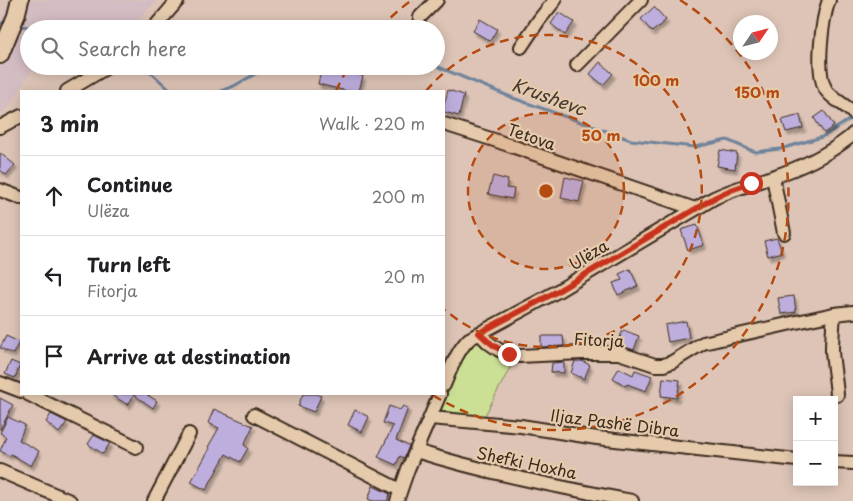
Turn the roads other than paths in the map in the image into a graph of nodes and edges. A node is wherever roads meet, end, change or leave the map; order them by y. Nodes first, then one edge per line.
1 (20, 0) edge
2 (437, 0) edge
3 (555, 0) edge
4 (641, 0) edge
5 (829, 0) edge
6 (175, 1) edge
7 (420, 17) dead end
8 (160, 20) edge
9 (521, 47) dead end
10 (3, 49) edge
11 (577, 65) dead end
12 (94, 75) edge
13 (69, 90) edge
14 (852, 112) edge
15 (20, 117) edge
16 (445, 124) edge
17 (0, 127) edge
18 (853, 134) edge
19 (773, 177) junction
20 (0, 190) edge
21 (20, 198) edge
22 (695, 209) junction
23 (784, 233) dead end
24 (853, 312) edge
25 (834, 314) junction
26 (479, 333) junction
27 (0, 383) edge
28 (445, 383) edge
29 (20, 391) edge
30 (30, 395) edge
31 (440, 395) edge
32 (837, 395) dead end
33 (254, 415) dead end
34 (430, 418) junction
35 (189, 434) dead end
36 (136, 447) dead end
37 (416, 451) junction
38 (793, 460) edge
39 (838, 462) edge
40 (853, 463) edge
41 (0, 472) edge
42 (398, 496) edge
43 (70, 501) edge
44 (154, 501) edge
45 (632, 501) edge

1 - 10 main road
2 - 7 street
3 - 9 street
4 - 11 street
5 - 14 street
6 - 8 street
12 - 13 street
15 - 17 street
16 - 22 street, Tetova
18 - 19 street, Ulëza
19 - 22 street, Ulëza
19 - 23 street
20 - 21 street
22 - 26 street, Ulëza
24 - 25 street, Fitorja
25 - 26 street, Fitorja
25 - 32 street
26 - 28 street, Ulëza
27 - 29 street
30 - 36 street
31 - 34 street
33 - 42 street
34 - 37 street
34 - 38 street, Iljaz Pashë Dibra
35 - 44 street
37 - 42 street
37 - 45 street, Shefki Hoxha
39 - 40 street
41 - 43 street

